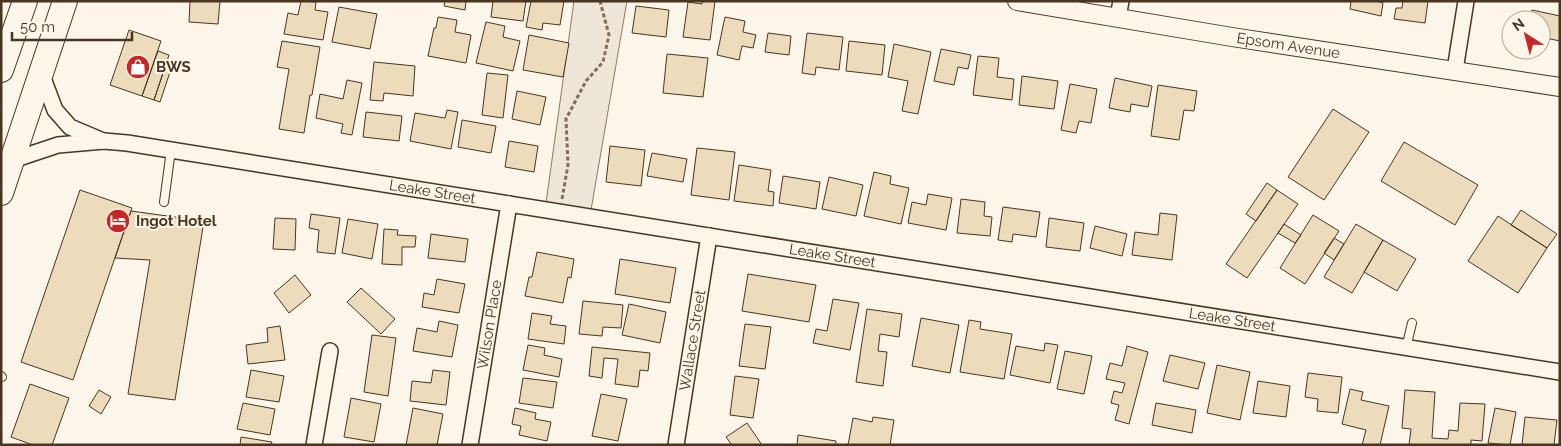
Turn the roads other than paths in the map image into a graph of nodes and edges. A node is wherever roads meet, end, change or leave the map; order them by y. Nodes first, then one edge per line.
1 (25, 1) edge
2 (66, 1) edge
3 (1017, 1) edge
4 (1466, 1) edge
5 (1120, 9) edge
6 (1, 70) edge
7 (1455, 70) junction
8 (41, 73) junction
9 (1560, 87) edge
10 (104, 141) junction
11 (171, 150) junction
12 (13, 160) junction
13 (1, 193) edge
14 (164, 202) dead end
15 (509, 204) junction
16 (709, 236) junction
17 (1412, 323) dead end
18 (1406, 348) junction
19 (330, 351) dead end
20 (1560, 372) edge
21 (314, 445) edge
22 (470, 445) edge
23 (676, 445) edge

1 - 6 highway
2 - 8 highway
3 - 5 street, Epsom Avenue
4 - 7 street
5 - 7 street, Epsom Avenue
7 - 9 street, Epsom Avenue
8 - 10 street, Leake Street
8 - 12 highway
10 - 11 street, Leake Street
10 - 12 street, Leake Street
11 - 14 lane
11 - 15 street, Leake Street
12 - 13 highway
15 - 16 street, Leake Street
15 - 22 street, Wilson Place
16 - 18 street, Leake Street
16 - 23 street, Wallace Street
17 - 18 lane
18 - 20 street, Leake Street
19 - 21 street

